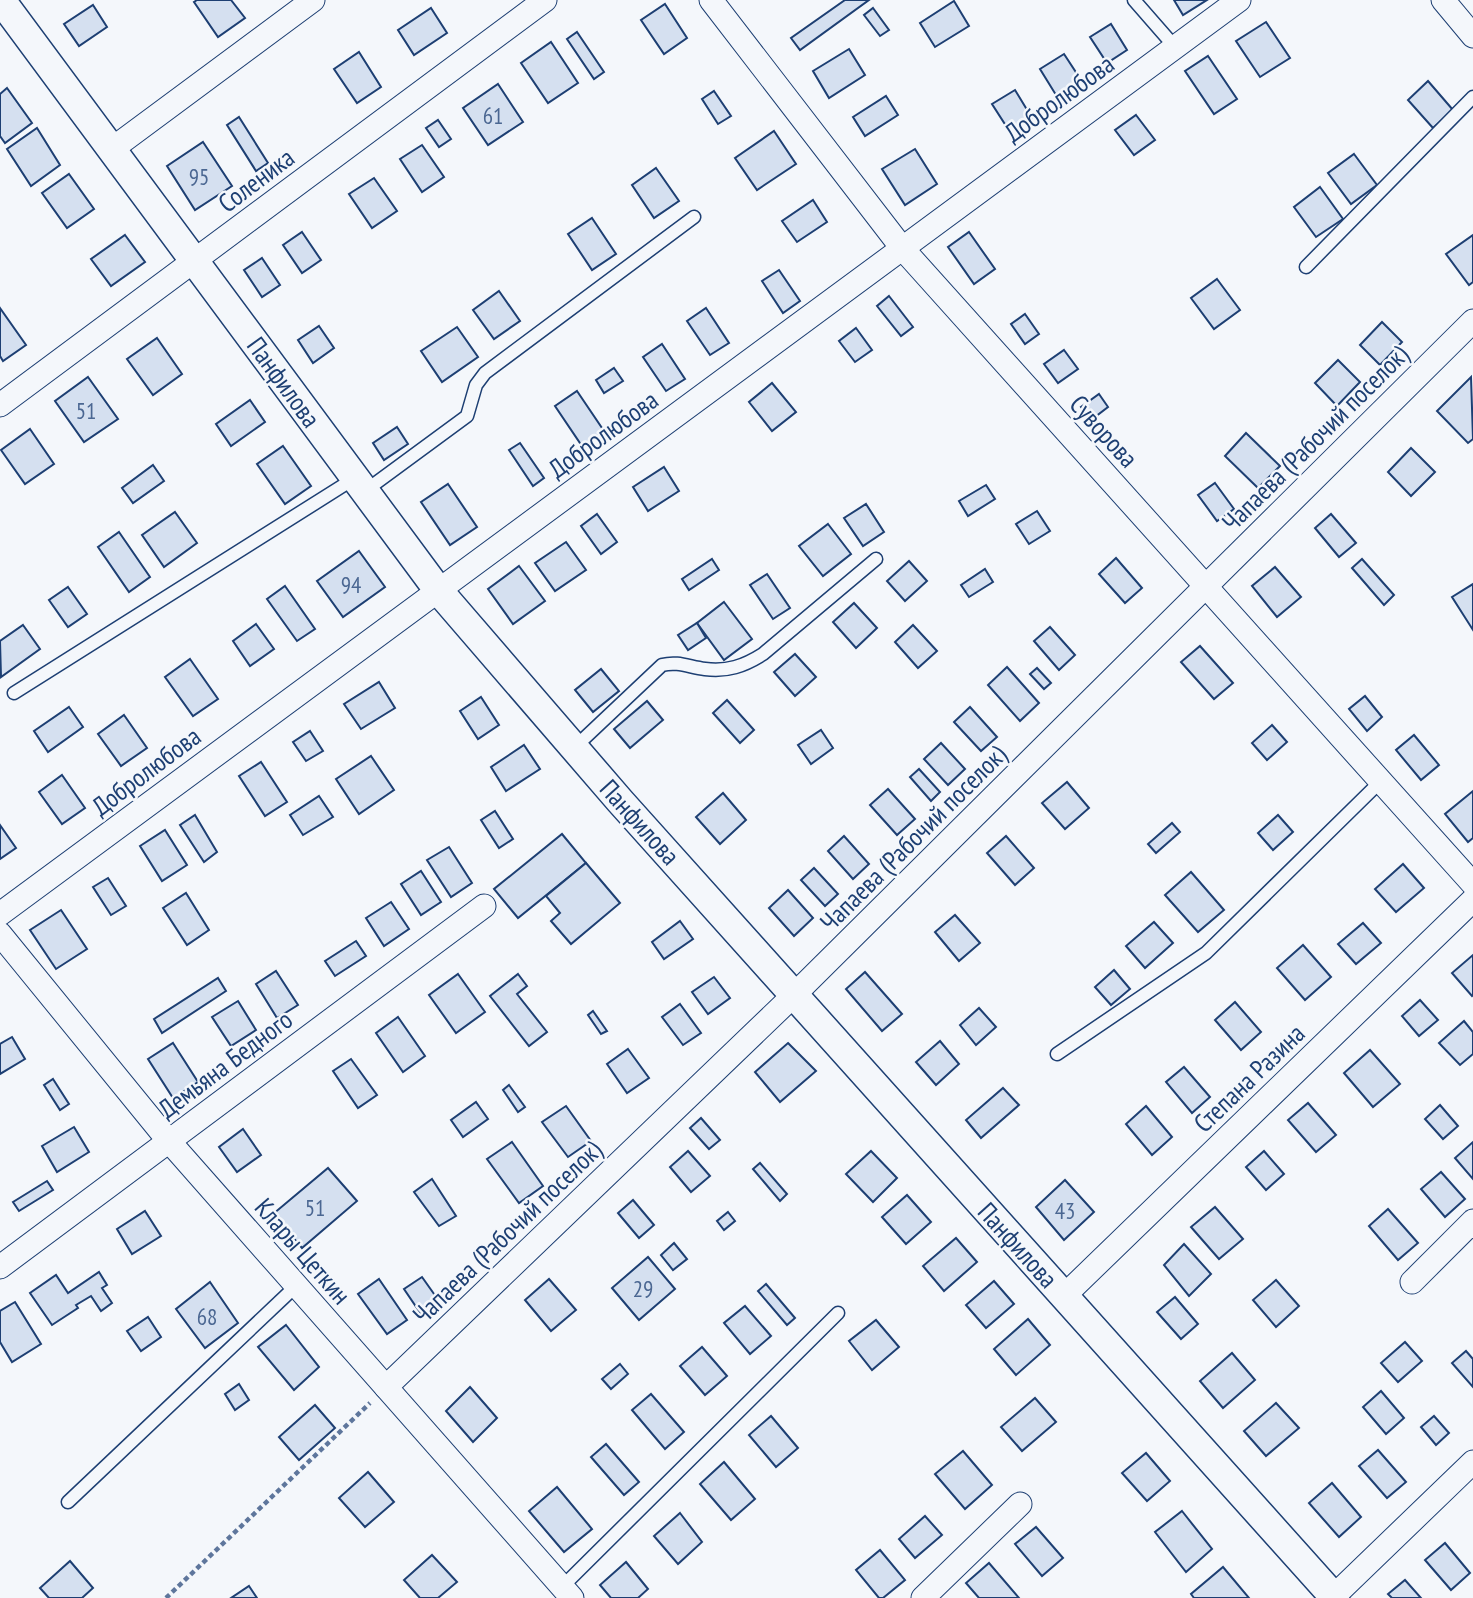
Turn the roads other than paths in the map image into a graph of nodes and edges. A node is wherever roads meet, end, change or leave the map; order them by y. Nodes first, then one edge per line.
1 (1, 0) edge
2 (313, 0) edge
3 (545, 0) edge
4 (711, 0) edge
5 (1134, 0) edge
6 (1239, 0) edge
7 (1443, 0) edge
8 (1473, 36) edge
9 (1175, 47) junction
10 (1473, 97) edge
11 (112, 149) junction
12 (694, 217) dead end
13 (902, 248) junction
14 (194, 261) junction
15 (1306, 267) dead end
16 (1473, 321) edge
17 (0, 405) edge
18 (360, 485) junction
19 (876, 559) dead end
20 (1206, 586) junction
21 (438, 590) junction
22 (14, 693) dead end
23 (574, 748) junction
24 (1381, 781) junction
25 (1473, 884) edge
26 (1473, 900) edge
27 (484, 906) dead end
28 (0, 914) edge
29 (0, 934) edge
30 (794, 995) junction
31 (1058, 1054) dead end
32 (169, 1140) junction
33 (1473, 1221) edge
34 (0, 1267) edge
35 (1412, 1282) dead end
36 (296, 1286) junction
37 (1064, 1296) junction
38 (838, 1313) dead end
39 (386, 1387) junction
40 (1473, 1462) edge
41 (68, 1502) dead end
42 (1020, 1504) dead end
43 (567, 1593) edge
44 (923, 1598) edge
45 (1334, 1598) edge

1 - 11 street, Панфилова
2 - 11 street
3 - 14 street, Соленика
4 - 13 street, Суворова
5 - 9 lane
6 - 9 street, Добролюбова
7 - 8 street
9 - 13 street, Добролюбова
10 - 15 lane
11 - 14 street, Панфилова
12 - 18 lane
13 - 20 street, Суворова
13 - 21 street, Добролюбова
14 - 17 street, Соленика
14 - 18 street, Панфилова
16 - 20 street, Чапаева (Рабочий поселок)
18 - 21 street, Панфилова
18 - 22 lane
19 - 23 lane
20 - 24 street, Суворова
20 - 30 street, Чапаева (Рабочий поселок)
21 - 23 street, Панфилова
21 - 28 street, Добролюбова
23 - 30 street, Панфилова
24 - 25 street, Суворова
24 - 31 lane
26 - 37 street, Степана Разина
27 - 32 street, Демьяна Бедного
29 - 32 street, Клары Цеткин
30 - 37 street, Панфилова
30 - 39 street, Чапаева (Рабочий поселок)
32 - 34 street, Демьяна Бедного
32 - 36 street, Клары Цеткин
33 - 35 street
36 - 39 street, Клары Цеткин
36 - 41 lane
37 - 45 street, Панфилова
38 - 43 lane
39 - 43 street, Клары Цеткин
40 - 45 street
42 - 44 street

